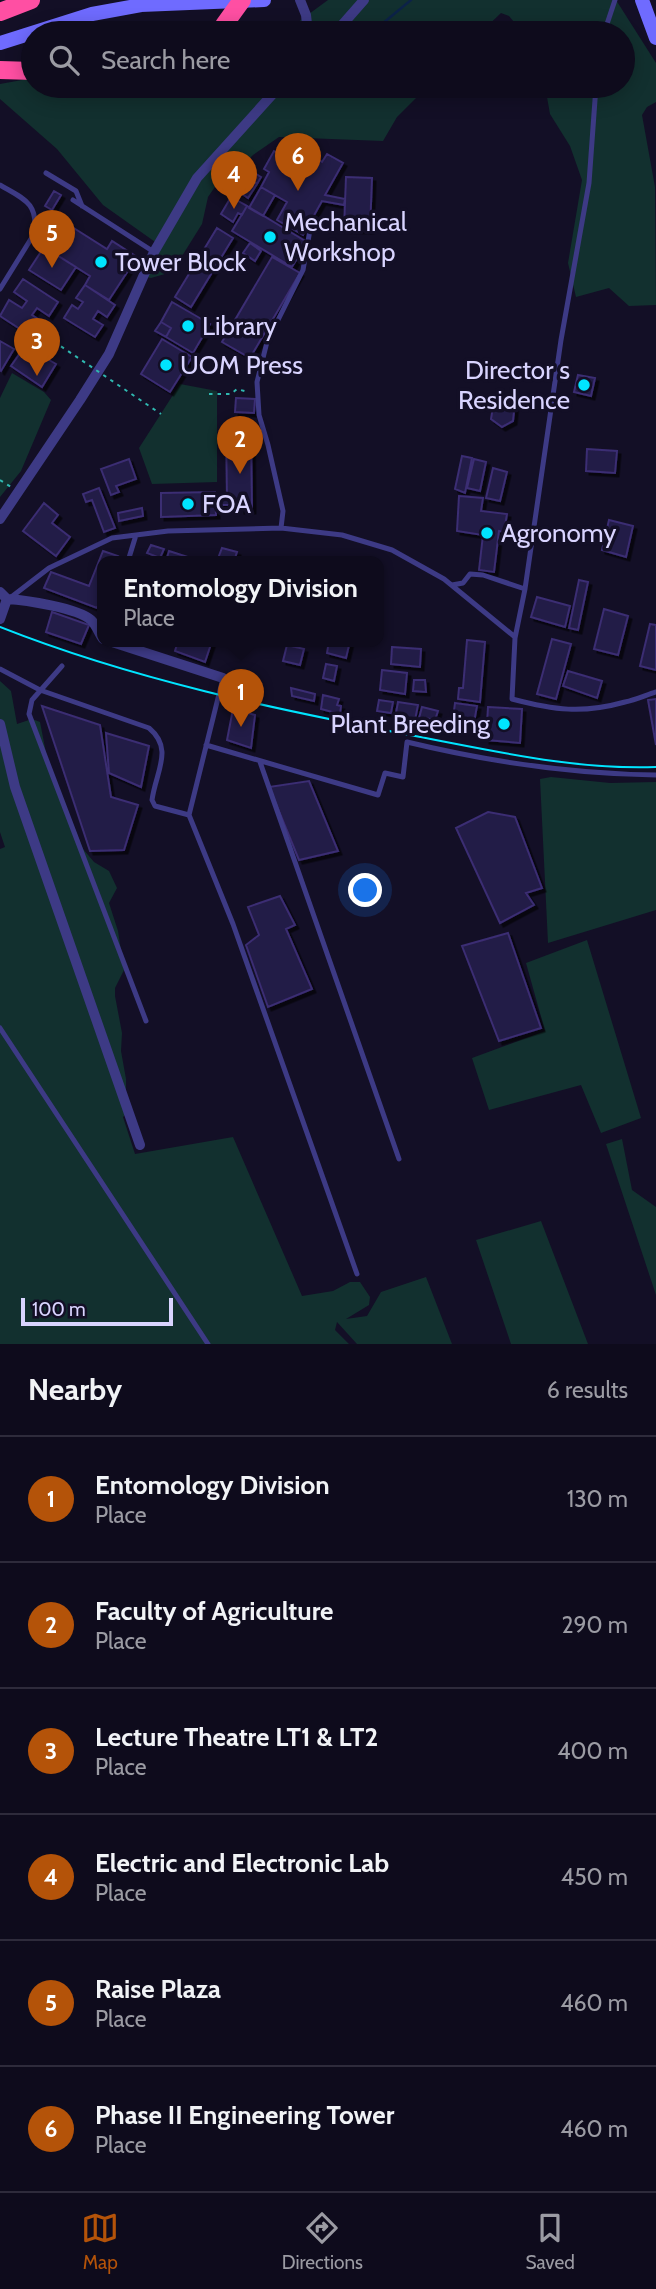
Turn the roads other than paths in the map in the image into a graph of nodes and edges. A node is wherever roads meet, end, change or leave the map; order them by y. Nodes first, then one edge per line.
1 (31, 0) edge
2 (242, 0) edge
3 (264, 0) edge
4 (300, 0) edge
5 (364, 0) edge
6 (615, 0) edge
7 (642, 0) edge
8 (0, 12) edge
9 (70, 21) edge
10 (226, 21) edge
11 (307, 21) edge
12 (346, 21) edge
13 (608, 21) edge
14 (21, 36) edge
15 (656, 38) edge
16 (0, 43) edge
17 (0, 70) edge
18 (21, 71) edge
19 (269, 98) edge
20 (595, 98) edge
21 (46, 173) dead end
22 (0, 185) edge
23 (73, 200) dead end
24 (82, 206) junction
25 (311, 224) dead end
26 (154, 252) junction
27 (0, 289) edge
28 (0, 519) edge
29 (281, 528) junction
30 (136, 535) junction
31 (130, 556) edge
32 (452, 586) junction
33 (525, 589) junction
34 (4, 596) edge
35 (0, 619) edge
36 (97, 630) edge
37 (515, 638) junction
38 (127, 647) edge
39 (62, 666) dead end
40 (0, 669) edge
41 (223, 678) joint
42 (40, 690) junction
43 (656, 692) edge
44 (0, 724) edge
45 (206, 745) junction
46 (260, 762) junction
47 (656, 775) edge
48 (190, 815) junction
49 (146, 1021) dead end
50 (0, 1028) edge
51 (140, 1145) dead end
52 (399, 1159) dead end
53 (357, 1274) dead end
54 (208, 1344) edge

1 - 8 highway
2 - 10 highway, bridge
3 - 9 main road
4 - 11 street
5 - 12 street
6 - 13 lane
7 - 15 main road
14 - 16 main road
17 - 18 highway
19 - 26 street
20 - 33 lane
21 - 24 lane
22 - 27 lane
23 - 24 lane
24 - 26 lane
25 - 29 lane
26 - 28 street
29 - 30 lane
29 - 32 lane
30 - 31 lane
30 - 34 lane
32 - 33 lane
32 - 37 lane
33 - 37 lane
34 - 35 street
34 - 36 street
37 - 43 lane
38 - 41 street
39 - 42 lane
40 - 42 lane
41 - 45 lane
42 - 48 lane
42 - 49 lane
44 - 51 street
45 - 46 lane
45 - 48 lane
46 - 47 lane
46 - 52 lane
48 - 53 lane
50 - 54 lane

